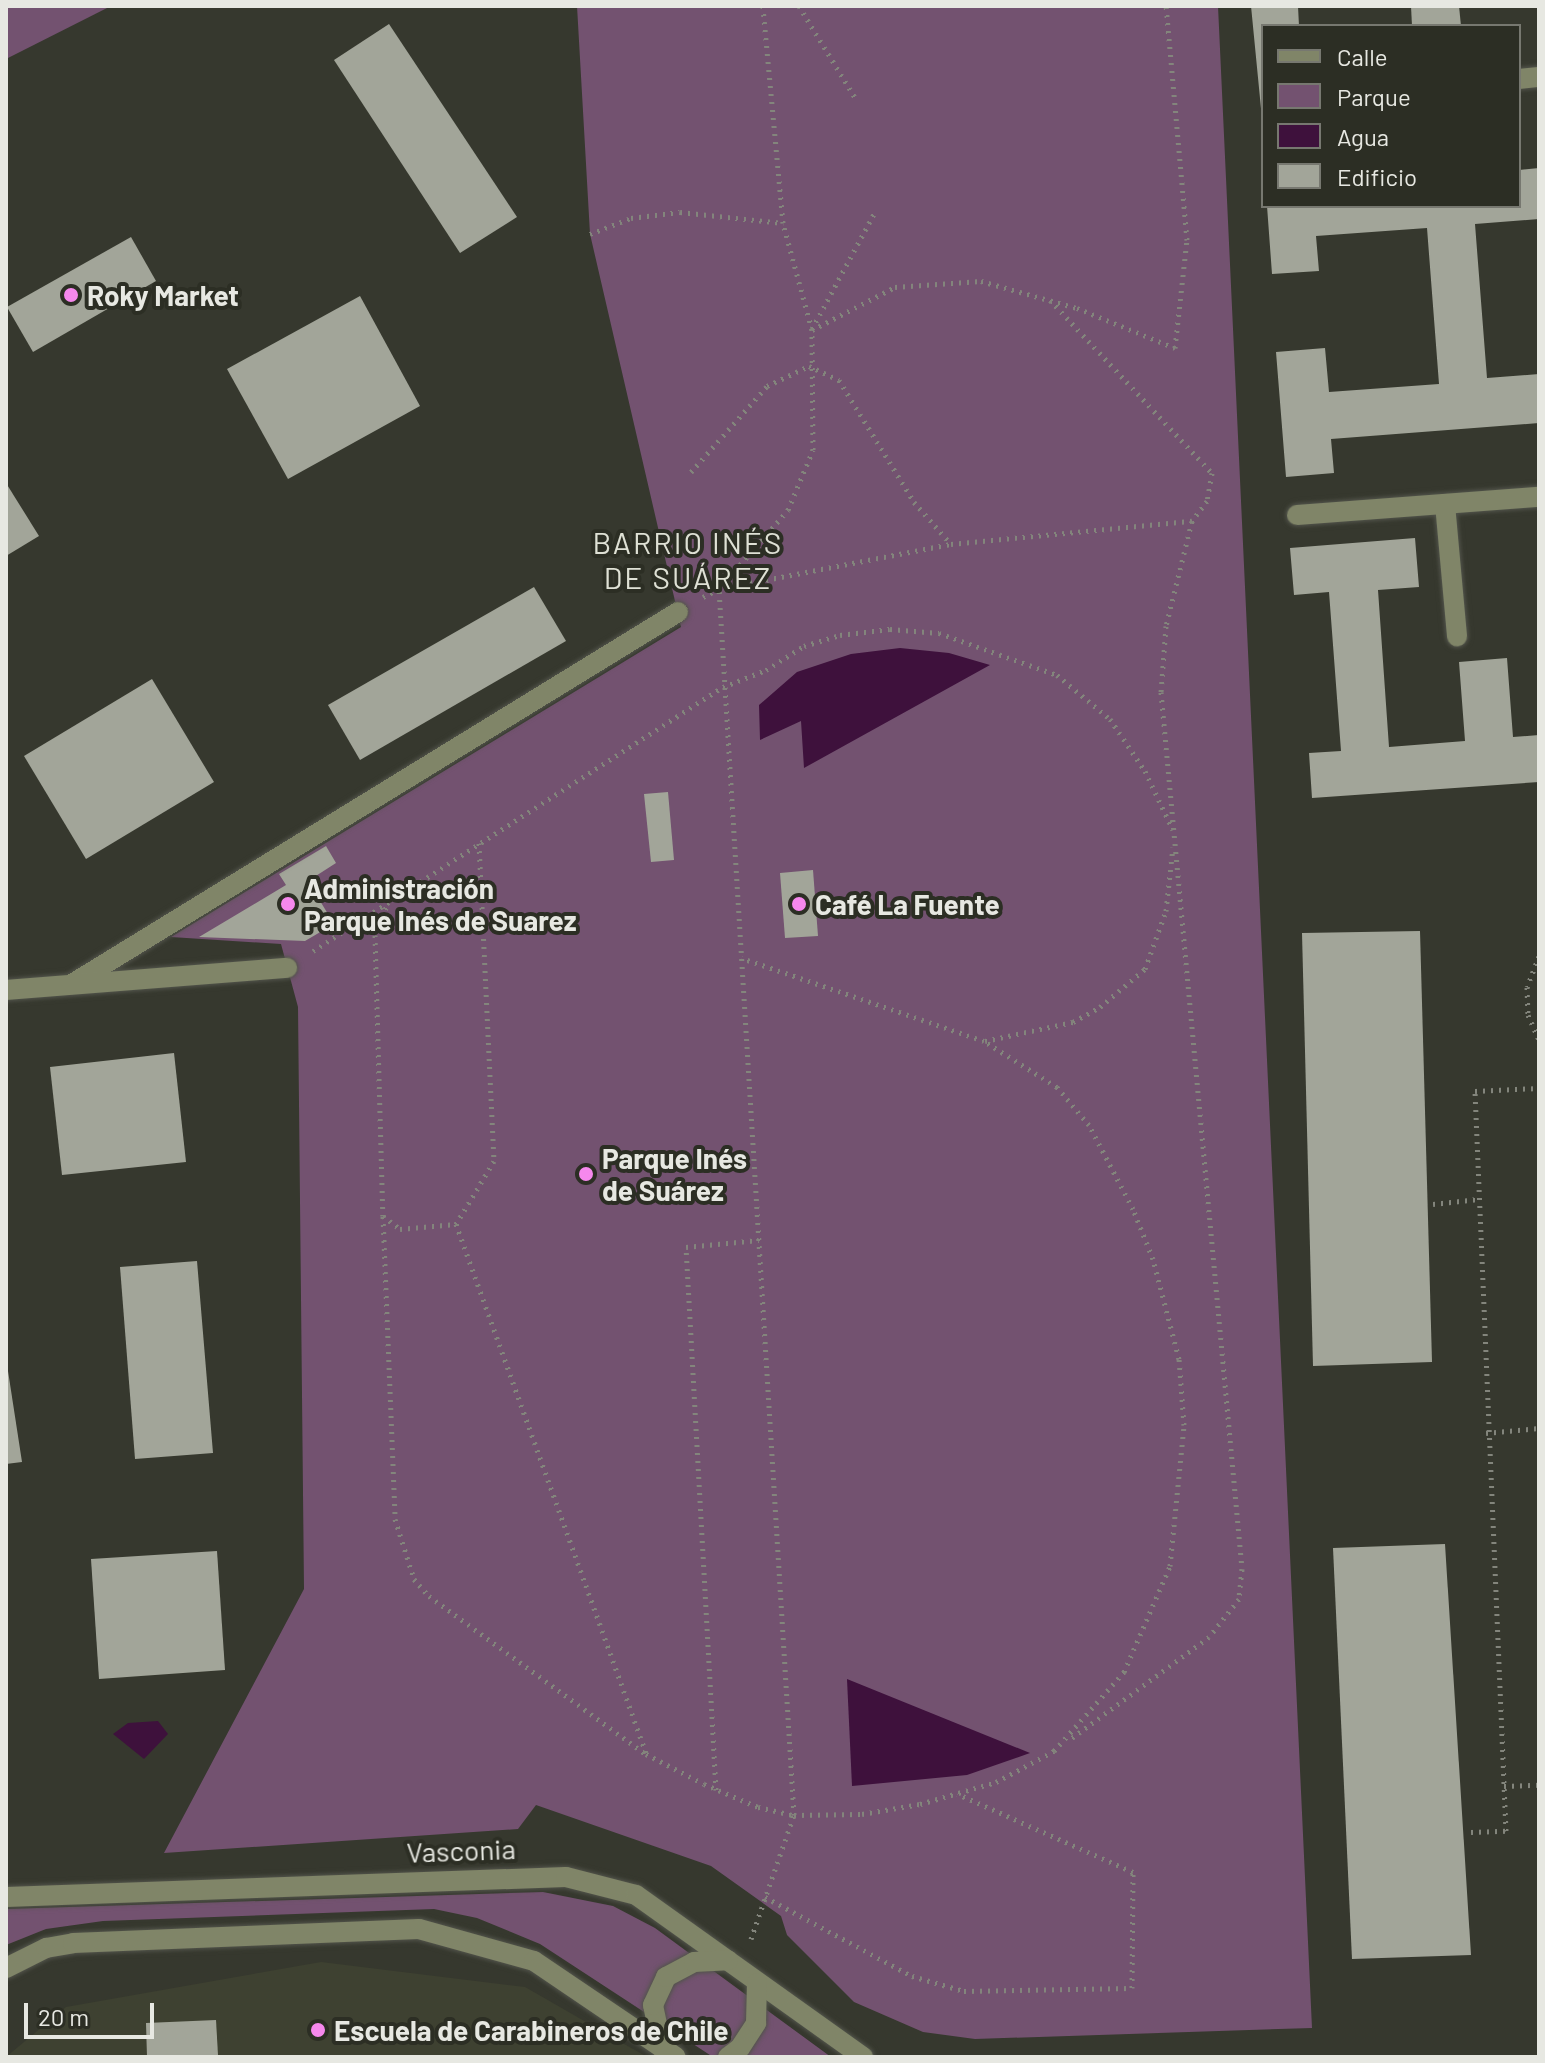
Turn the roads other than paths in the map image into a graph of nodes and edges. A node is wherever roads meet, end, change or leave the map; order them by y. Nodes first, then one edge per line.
1 (1539, 497) edge
2 (1445, 504) junction
3 (1297, 515) dead end
4 (678, 612) road end
5 (1457, 636) dead end
6 (287, 968) road end
7 (72, 984) junction
8 (6, 990) edge
9 (6, 1897) edge
10 (734, 1965) junction
11 (6, 1968) edge
12 (757, 1983) junction
13 (669, 2053) edge
14 (728, 2057) edge
15 (863, 2057) edge

1 - 2 street
2 - 3 street
2 - 5 street
4 - 7 street
6 - 7 street
7 - 8 street
9 - 10 street, Vasconia
10 - 12 street, Vasconia
10 - 13 street
11 - 13 street
12 - 14 street
12 - 15 street, Vasconia

